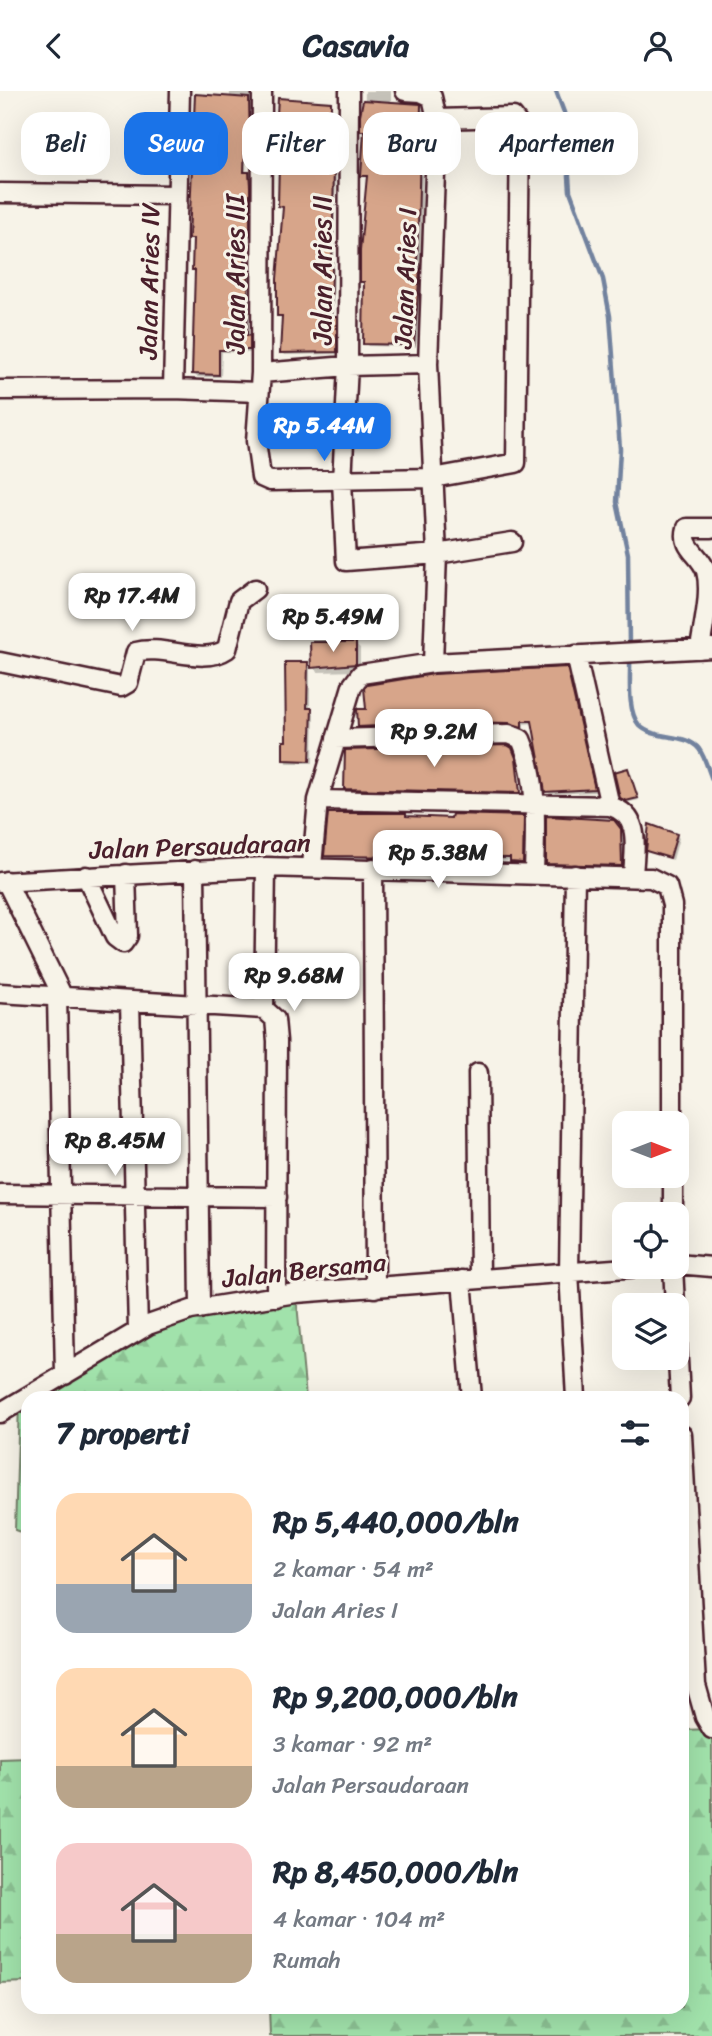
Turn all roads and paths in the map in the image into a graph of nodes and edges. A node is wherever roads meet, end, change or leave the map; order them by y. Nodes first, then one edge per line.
1 (180, 91) edge
2 (262, 91) edge
3 (349, 91) edge
4 (405, 91) edge
5 (435, 112) edge
6 (461, 118) edge
7 (435, 175) edge
8 (0, 193) edge
9 (177, 195) junction
10 (428, 365) junction
11 (348, 366) junction
12 (261, 373) junction
13 (173, 389) junction
14 (0, 390) edge
15 (259, 392) junction
16 (433, 478) junction
17 (342, 481) junction
18 (712, 528) edge
19 (512, 542) dead end
20 (437, 554) junction
21 (255, 589) dead end
22 (706, 648) edge
23 (576, 655) junction
24 (0, 662) edge
25 (433, 663) junction
26 (336, 739) junction
27 (318, 800) junction
28 (535, 804) junction
29 (610, 806) junction
30 (312, 866) junction
31 (266, 867) junction
32 (373, 868) junction
33 (195, 870) junction
34 (126, 874) junction
35 (534, 874) junction
36 (575, 875) junction
37 (86, 876) junction
38 (633, 877) junction
39 (3, 881) edge
40 (0, 993) edge
41 (60, 996) junction
42 (130, 1001) junction
43 (194, 1004) junction
44 (264, 1009) junction
45 (478, 1073) dead end
46 (673, 1111) edge
47 (0, 1194) edge
48 (61, 1195) junction
49 (135, 1195) junction
50 (198, 1196) junction
51 (277, 1197) junction
52 (689, 1267) edge
53 (712, 1268) edge
54 (612, 1269) edge
55 (569, 1272) junction
56 (480, 1279) junction
57 (462, 1280) junction
58 (375, 1288) junction
59 (276, 1297) junction
60 (200, 1309) junction
61 (138, 1331) junction
62 (679, 1370) edge
63 (65, 1375) junction
64 (38, 1391) edge
65 (471, 1391) edge
66 (576, 1391) edge
67 (680, 1391) edge
68 (21, 1401) edge
69 (0, 1413) edge
70 (689, 1594) edge
71 (712, 1728) edge

1 - 9 street, Jalan Aries IV
2 - 12 street, Jalan Aries III
3 - 11 street, Jalan Aries II
4 - 5 street
6 - 16 street
7 - 10 street, Jalan Aries I
8 - 9 street
9 - 13 street, Jalan Aries IV
10 - 11 street, Jalan Aries I
10 - 16 street
11 - 12 street, Jalan Aries I
11 - 17 street, Jalan Aries II
12 - 15 street, Jalan Aries III
13 - 14 street
13 - 15 street
15 - 17 street, Jalan Aries III
16 - 17 street
16 - 20 street
17 - 20 street, Jalan Aries II
18 - 22 street
19 - 20 street
20 - 25 street
21 - 24 street
22 - 23 street
23 - 25 street
23 - 29 street
25 - 26 street
26 - 27 street
26 - 28 street
27 - 28 street
27 - 30 street
28 - 29 street
28 - 35 street
29 - 38 street
30 - 31 street, Jalan Persaudaraan
30 - 32 street, Jalan Persaudaraan
31 - 33 street, Jalan Persaudaraan
31 - 44 street
32 - 35 street, Jalan Persaudaraan
32 - 58 street
33 - 34 street, Jalan Persaudaraan
33 - 43 street
34 - 37 street, Jalan Persaudaraan
34 - 37 street
35 - 36 street, Jalan Persaudaraan
36 - 38 street, Jalan Persaudaraan
36 - 55 street
37 - 39 street, Jalan Persaudaraan
38 - 46 street, Jalan Persaudaraan
39 - 41 street
40 - 41 street
41 - 42 street
41 - 48 street
42 - 43 street
42 - 49 street
43 - 44 street
43 - 50 street
44 - 51 street
45 - 56 street
47 - 48 street
48 - 49 street
48 - 63 street
49 - 50 street
49 - 61 street
50 - 51 street
50 - 60 street
51 - 59 street
52 - 53 street
54 - 55 street, Jalan Bersama
55 - 56 street, Jalan Bersama
55 - 66 street
56 - 57 street, Jalan Bersama
57 - 58 street, Jalan Bersama
57 - 65 street
58 - 59 street, Jalan Bersama
59 - 60 street, Jalan Bersama
60 - 61 street, Jalan Bersama
61 - 63 street, Jalan Bersama
62 - 67 street
63 - 64 street, Jalan Bersama
68 - 69 street, Jalan Bersama
70 - 71 street

